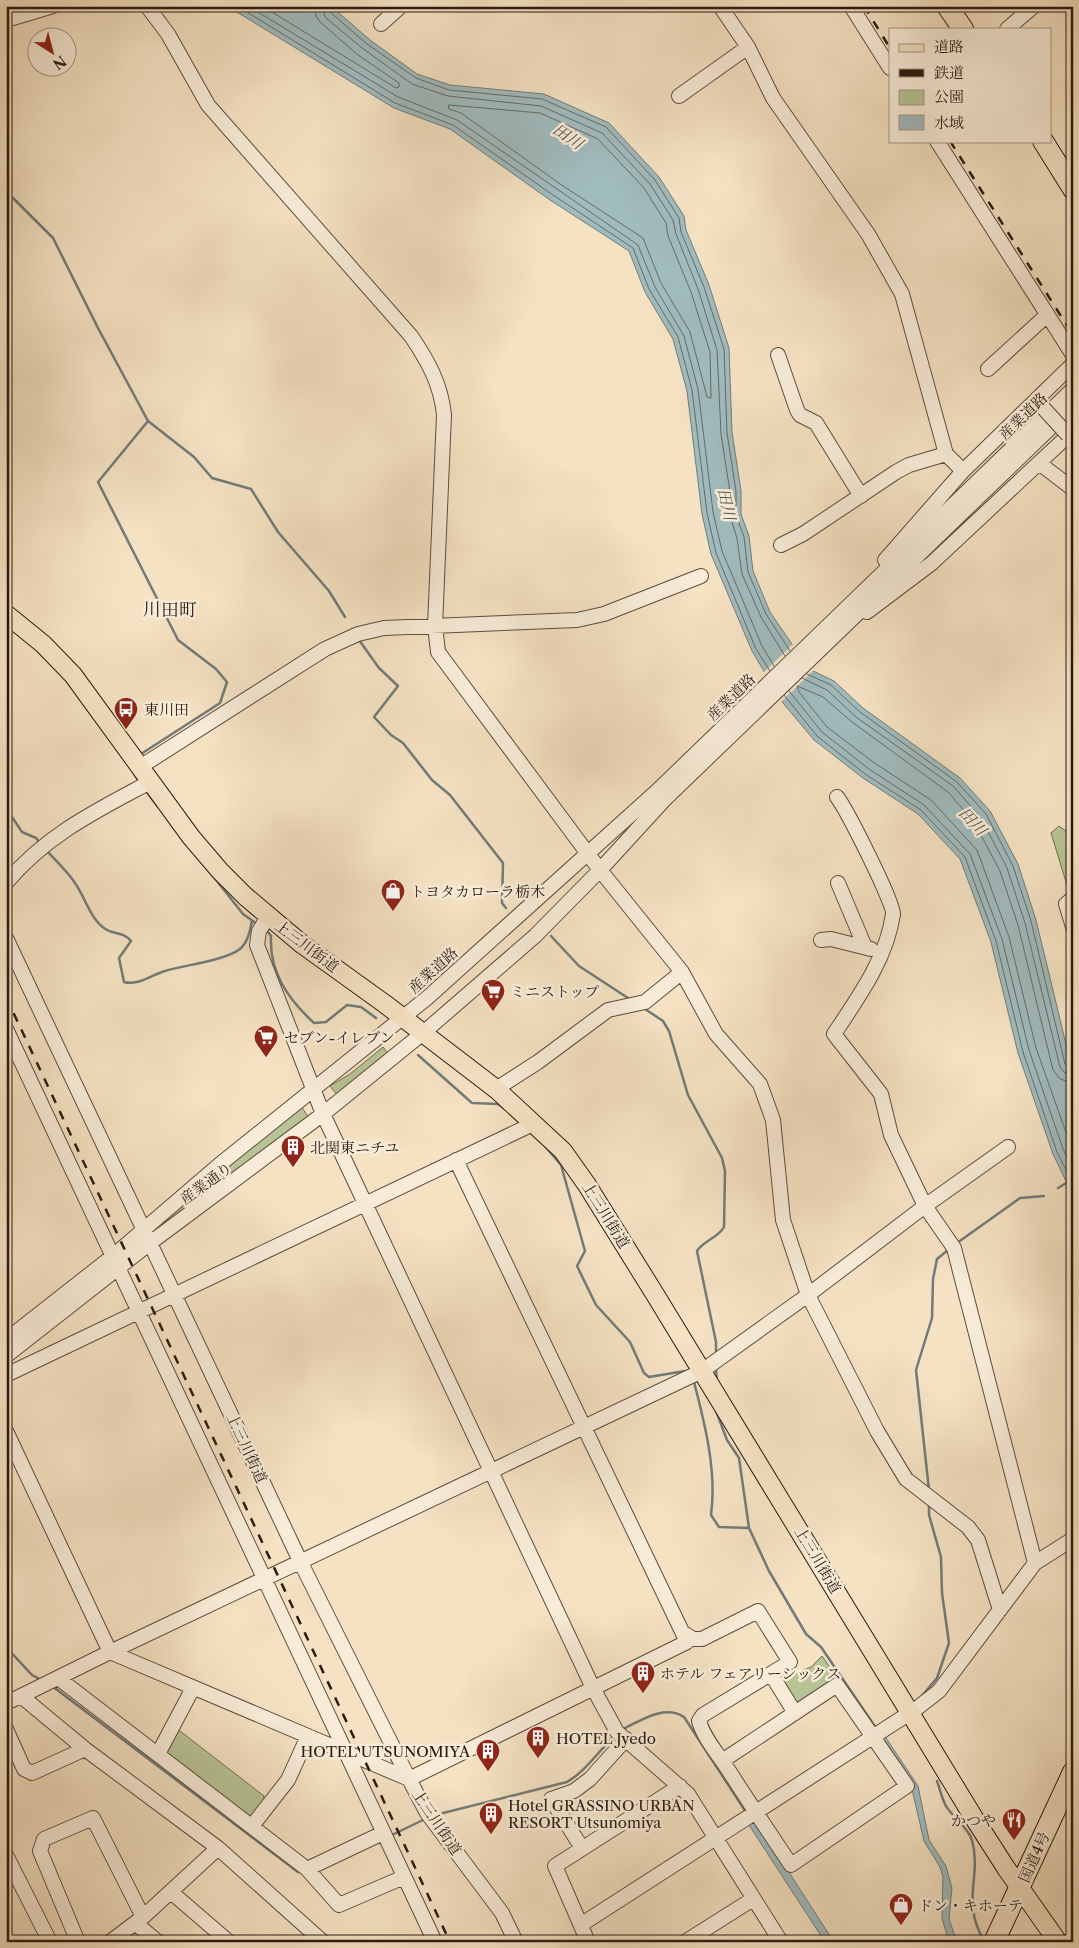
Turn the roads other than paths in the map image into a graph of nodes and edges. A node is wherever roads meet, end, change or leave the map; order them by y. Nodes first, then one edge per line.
1 (53, 6) edge
2 (147, 6) edge
3 (401, 6) edge
4 (720, 6) edge
5 (851, 6) edge
6 (947, 6) edge
7 (1034, 6) edge
8 (6, 20) edge
9 (381, 24) dead end
10 (962, 28) edge
11 (1008, 28) edge
12 (748, 47) junction
13 (889, 66) edge
14 (679, 96) dead end
15 (938, 142) edge
16 (1044, 142) edge
17 (1051, 142) edge
18 (1073, 168) edge
19 (1073, 189) edge
20 (1048, 315) junction
21 (778, 355) dead end
22 (1073, 355) edge
23 (1073, 364) edge
24 (988, 370) dead end
25 (1073, 376) edge
26 (1073, 390) edge
27 (1036, 400) junction
28 (1073, 406) edge
29 (1073, 420) edge
30 (1071, 433) edge
31 (946, 454) junction
32 (1039, 462) junction
33 (963, 471) junction
34 (1073, 489) edge
35 (861, 496) junction
36 (934, 532) junction
37 (781, 545) dead end
38 (701, 576) dead end
39 (6, 614) edge
40 (840, 622) junction
41 (435, 626) junction
42 (762, 698) junction
43 (140, 767) junction
44 (150, 782) junction
45 (838, 797) dead end
46 (588, 853) junction
47 (600, 870) junction
48 (838, 882) dead end
49 (6, 883) edge
50 (1073, 898) edge
51 (268, 917) junction
52 (1073, 927) edge
53 (6, 938) edge
54 (821, 940) dead end
55 (865, 948) junction
56 (881, 952) junction
57 (682, 972) junction
58 (403, 1018) junction
59 (6, 1029) edge
60 (422, 1033) junction
61 (496, 1089) junction
62 (313, 1090) junction
63 (323, 1114) junction
64 (535, 1123) junction
65 (1008, 1147) dead end
66 (456, 1160) junction
67 (365, 1204) junction
68 (925, 1206) junction
69 (144, 1230) junction
70 (150, 1243) junction
71 (116, 1262) junction
72 (175, 1295) junction
73 (808, 1295) junction
74 (140, 1311) junction
75 (6, 1340) edge
76 (6, 1356) edge
77 (702, 1371) junction
78 (6, 1375) edge
79 (584, 1428) junction
80 (6, 1431) edge
81 (492, 1472) junction
82 (1073, 1539) edge
83 (301, 1563) junction
84 (1035, 1563) junction
85 (266, 1580) junction
86 (1000, 1610) junction
87 (682, 1632) junction
88 (110, 1652) junction
89 (771, 1674) junction
90 (58, 1678) junction
91 (193, 1688) junction
92 (593, 1688) junction
93 (21, 1696) junction
94 (6, 1703) edge
95 (796, 1713) junction
96 (910, 1713) junction
97 (6, 1729) edge
98 (308, 1736) junction
99 (873, 1737) junction
100 (626, 1739) junction
101 (85, 1749) junction
102 (346, 1752) junction
103 (158, 1754) junction
104 (722, 1761) junction
105 (1073, 1772) edge
106 (409, 1779) junction
107 (680, 1786) junction
108 (756, 1812) junction
109 (252, 1826) junction
110 (383, 1832) junction
111 (714, 1838) junction
112 (218, 1848) junction
113 (582, 1848) junction
114 (6, 1855) edge
115 (307, 1869) junction
116 (404, 1877) junction
117 (1020, 1888) junction
118 (171, 1892) junction
119 (753, 1898) junction
120 (139, 1920) junction
121 (582, 1924) junction
122 (319, 1937) edge
123 (50, 1942) edge
124 (78, 1942) edge
125 (110, 1942) edge
126 (158, 1942) edge
127 (229, 1942) edge
128 (304, 1942) edge
129 (435, 1942) edge
130 (516, 1942) edge
131 (588, 1942) edge
132 (685, 1942) edge
133 (781, 1942) edge
134 (994, 1942) edge
135 (1058, 1942) edge

1 - 8 street
2 - 41 street
3 - 9 street
4 - 12 street
5 - 13 street
6 - 10 highway
7 - 11 street
12 - 14 street
12 - 31 street
15 - 20 street
16 - 19 highway
17 - 18 highway
20 - 22 street
20 - 24 street
21 - 35 street
23 - 27 street
25 - 36 street
26 - 36 street, 産業道路
27 - 30 street, bridge
27 - 33 street
28 - 36 street, 産業道路
29 - 36 street
30 - 32 street
31 - 33 street
31 - 35 street
32 - 34 street
32 - 40 street
33 - 40 street
35 - 37 street
36 - 40 street, 産業道路
38 - 41 street
39 - 43 main road, 上三川街道
40 - 42 street, 産業道路
41 - 43 street
41 - 46 street
42 - 46 street, 産業道路
42 - 47 street, 産業道路
43 - 44 main road, 上三川街道
44 - 49 street
44 - 51 main road, 上三川街道
45 - 56 street
46 - 47 street
46 - 58 street, 産業道路
47 - 57 street
47 - 60 street, 産業道路
48 - 55 street
50 - 52 street
51 - 58 main road, 上三川街道
51 - 62 street
53 - 69 street, 上三川街道
54 - 55 street
55 - 56 street
56 - 68 street
57 - 61 street
57 - 73 street
58 - 60 main road, 上三川街道
58 - 62 street, 産業通り
59 - 71 street
60 - 61 main road, 上三川街道
60 - 63 street, 産業通り
61 - 64 main road, 上三川街道
62 - 63 street
62 - 69 street, 産業通り
63 - 67 street
63 - 70 street, 産業通り
64 - 66 street
64 - 77 main road, 上三川街道
65 - 68 street
66 - 67 street
66 - 79 street
67 - 72 street
67 - 81 street
68 - 73 street
68 - 84 street
69 - 70 street, 上三川街道
69 - 71 street, 産業通り
70 - 71 street, 産業通り
70 - 72 street, 上三川街道
71 - 74 street
71 - 75 street, 産業通り
71 - 76 street, 産業通り
72 - 74 street
72 - 83 street, 上三川街道
73 - 77 street
73 - 86 street
74 - 78 street
74 - 85 street
77 - 79 street
77 - 96 main road, 上三川街道
79 - 81 street
79 - 87 street
80 - 88 street
81 - 83 street
81 - 92 street
82 - 84 street
83 - 85 street
83 - 106 street, 上三川街道
84 - 86 street
85 - 88 street
85 - 102 street
86 - 96 street
87 - 89 street
87 - 92 street
88 - 90 street
88 - 91 street
89 - 95 street
89 - 104 street
90 - 93 street
90 - 103 street
91 - 98 street
91 - 103 street
92 - 100 street
92 - 106 street
93 - 94 street
93 - 101 street
95 - 99 street
95 - 104 street
96 - 99 street
96 - 117 main road, 上三川街道
97 - 101 street
98 - 102 street
98 - 109 street
99 - 108 street
99 - 108 street
100 - 107 street
100 - 113 street
101 - 112 street
102 - 106 street
102 - 110 street
103 - 109 street
104 - 108 street
105 - 117 highway, 国道4号
106 - 130 street, 上三川街道
107 - 111 street
107 - 113 street
108 - 111 street
109 - 115 street
110 - 115 street
110 - 116 street
111 - 119 street
111 - 121 street
112 - 118 street
112 - 122 street
113 - 121 street
114 - 123 street
115 - 116 street
116 - 129 street
117 - 134 highway, 国道4号
117 - 135 main road, 上三川街道
118 - 120 street
118 - 127 street
119 - 132 street
119 - 133 street
120 - 124 street
120 - 125 street
120 - 126 street
121 - 131 street
122 - 128 street

